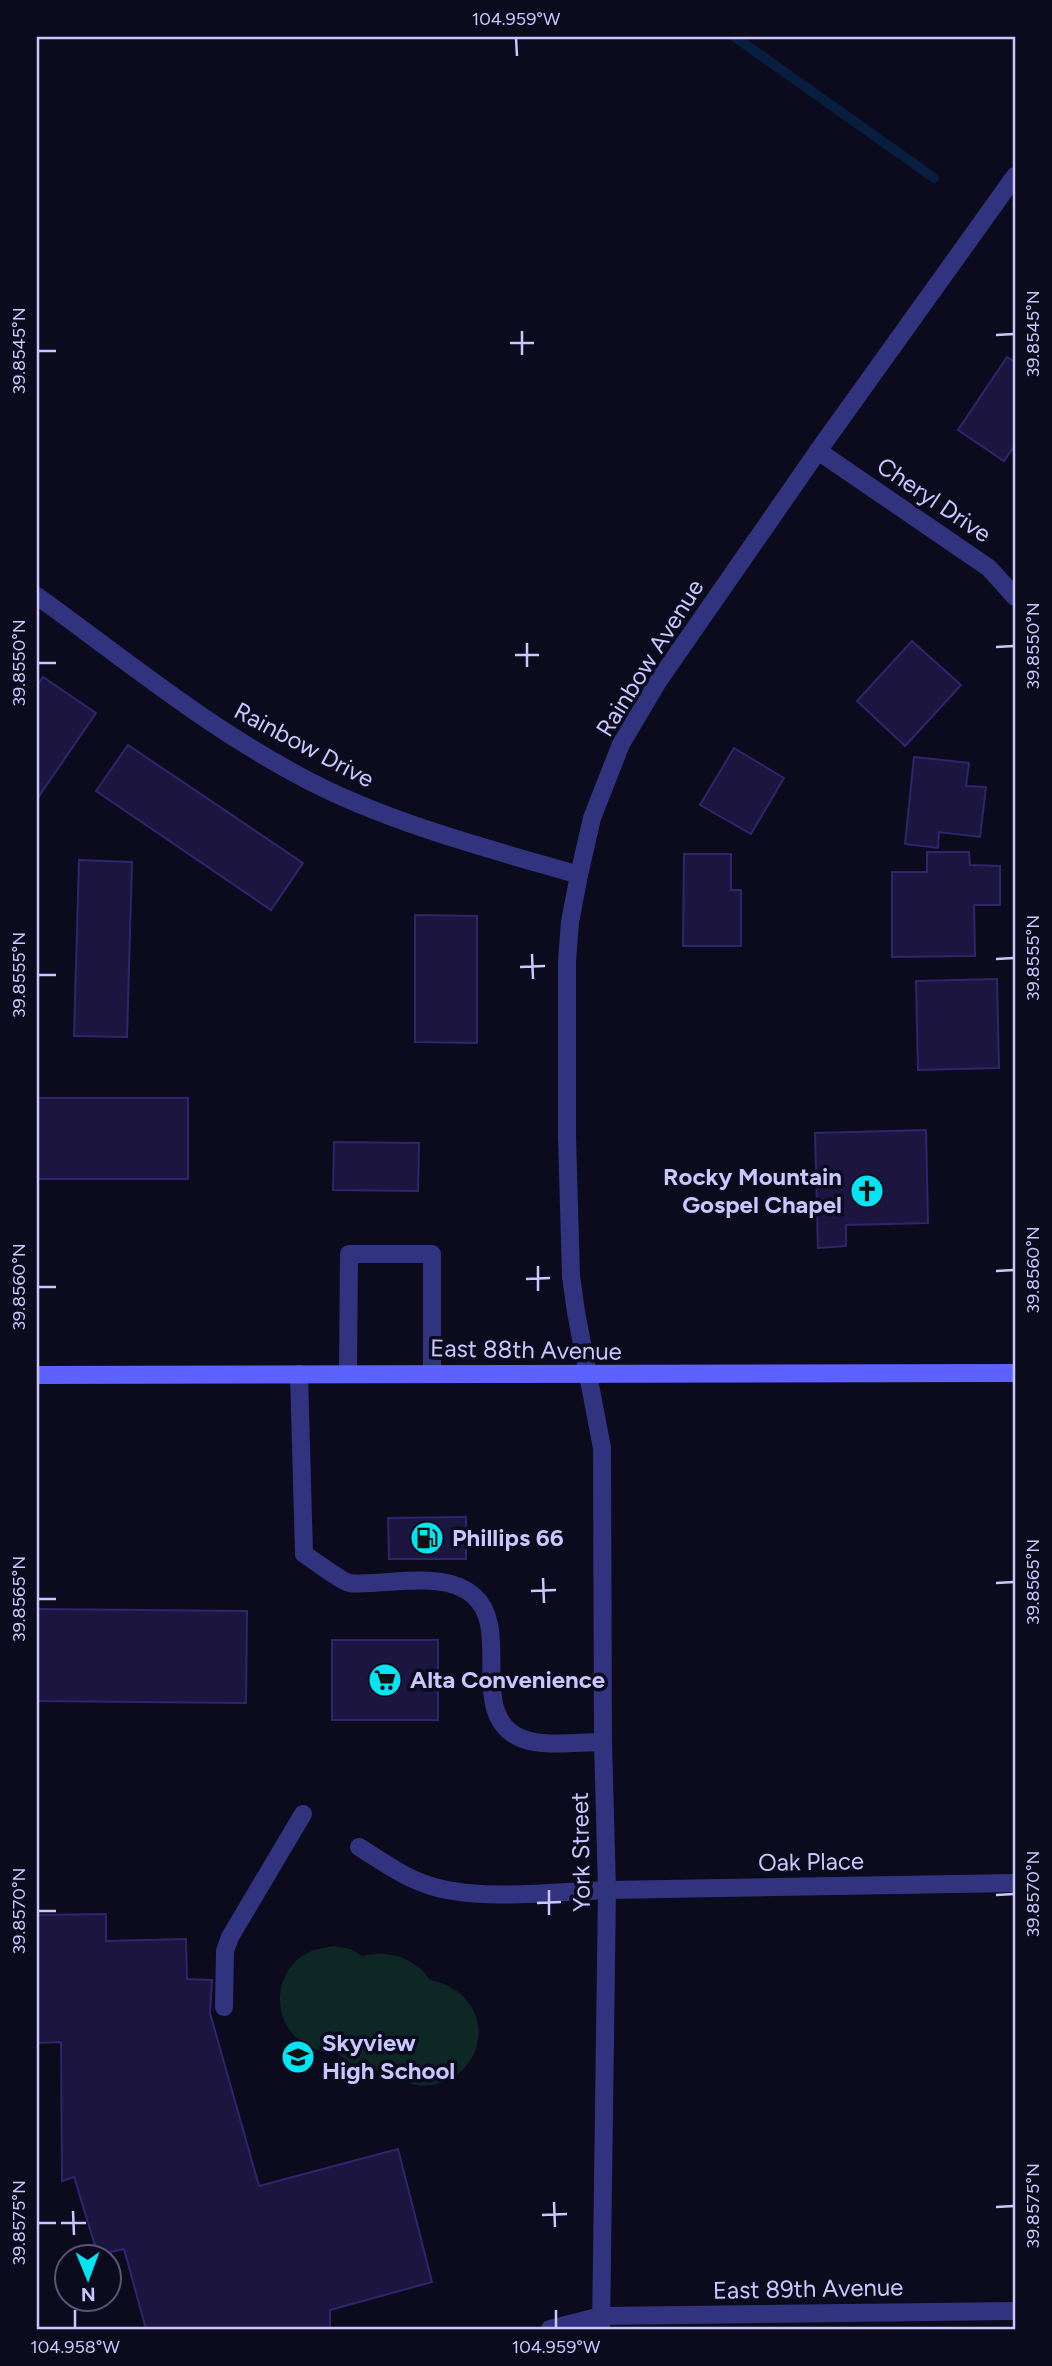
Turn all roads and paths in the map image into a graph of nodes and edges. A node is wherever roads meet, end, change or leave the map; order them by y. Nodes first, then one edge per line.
1 (1015, 176) edge
2 (818, 451) junction
3 (37, 596) edge
4 (1015, 597) edge
5 (579, 875) junction
6 (1015, 1373) edge
7 (299, 1374) junction
8 (348, 1374) junction
9 (432, 1374) junction
10 (37, 1375) edge
11 (588, 1375) junction
12 (603, 1742) junction
13 (303, 1814) dead end
14 (359, 1847) dead end
15 (1015, 1883) edge
16 (607, 1890) junction
17 (224, 2007) dead end
18 (1015, 2311) edge
19 (601, 2323) edge
20 (550, 2329) edge

1 - 2 street, Rainbow Avenue
2 - 4 street, Cheryl Drive
2 - 5 street, Rainbow Avenue
3 - 5 street, Rainbow Drive
5 - 11 street, Rainbow Avenue
6 - 11 main road, East 88th Avenue
7 - 8 main road, East 88th Avenue
7 - 10 main road, East 88th Avenue
7 - 12 street
8 - 9 main road, East 88th Avenue
8 - 9 street
9 - 11 main road, East 88th Avenue
11 - 12 street, York Street
12 - 16 street, York Street
13 - 17 street
14 - 16 street, Oak Place
15 - 16 street, Oak Place
16 - 19 street, York Street
18 - 19 street, East 89th Avenue
19 - 20 street, East 89th Avenue

